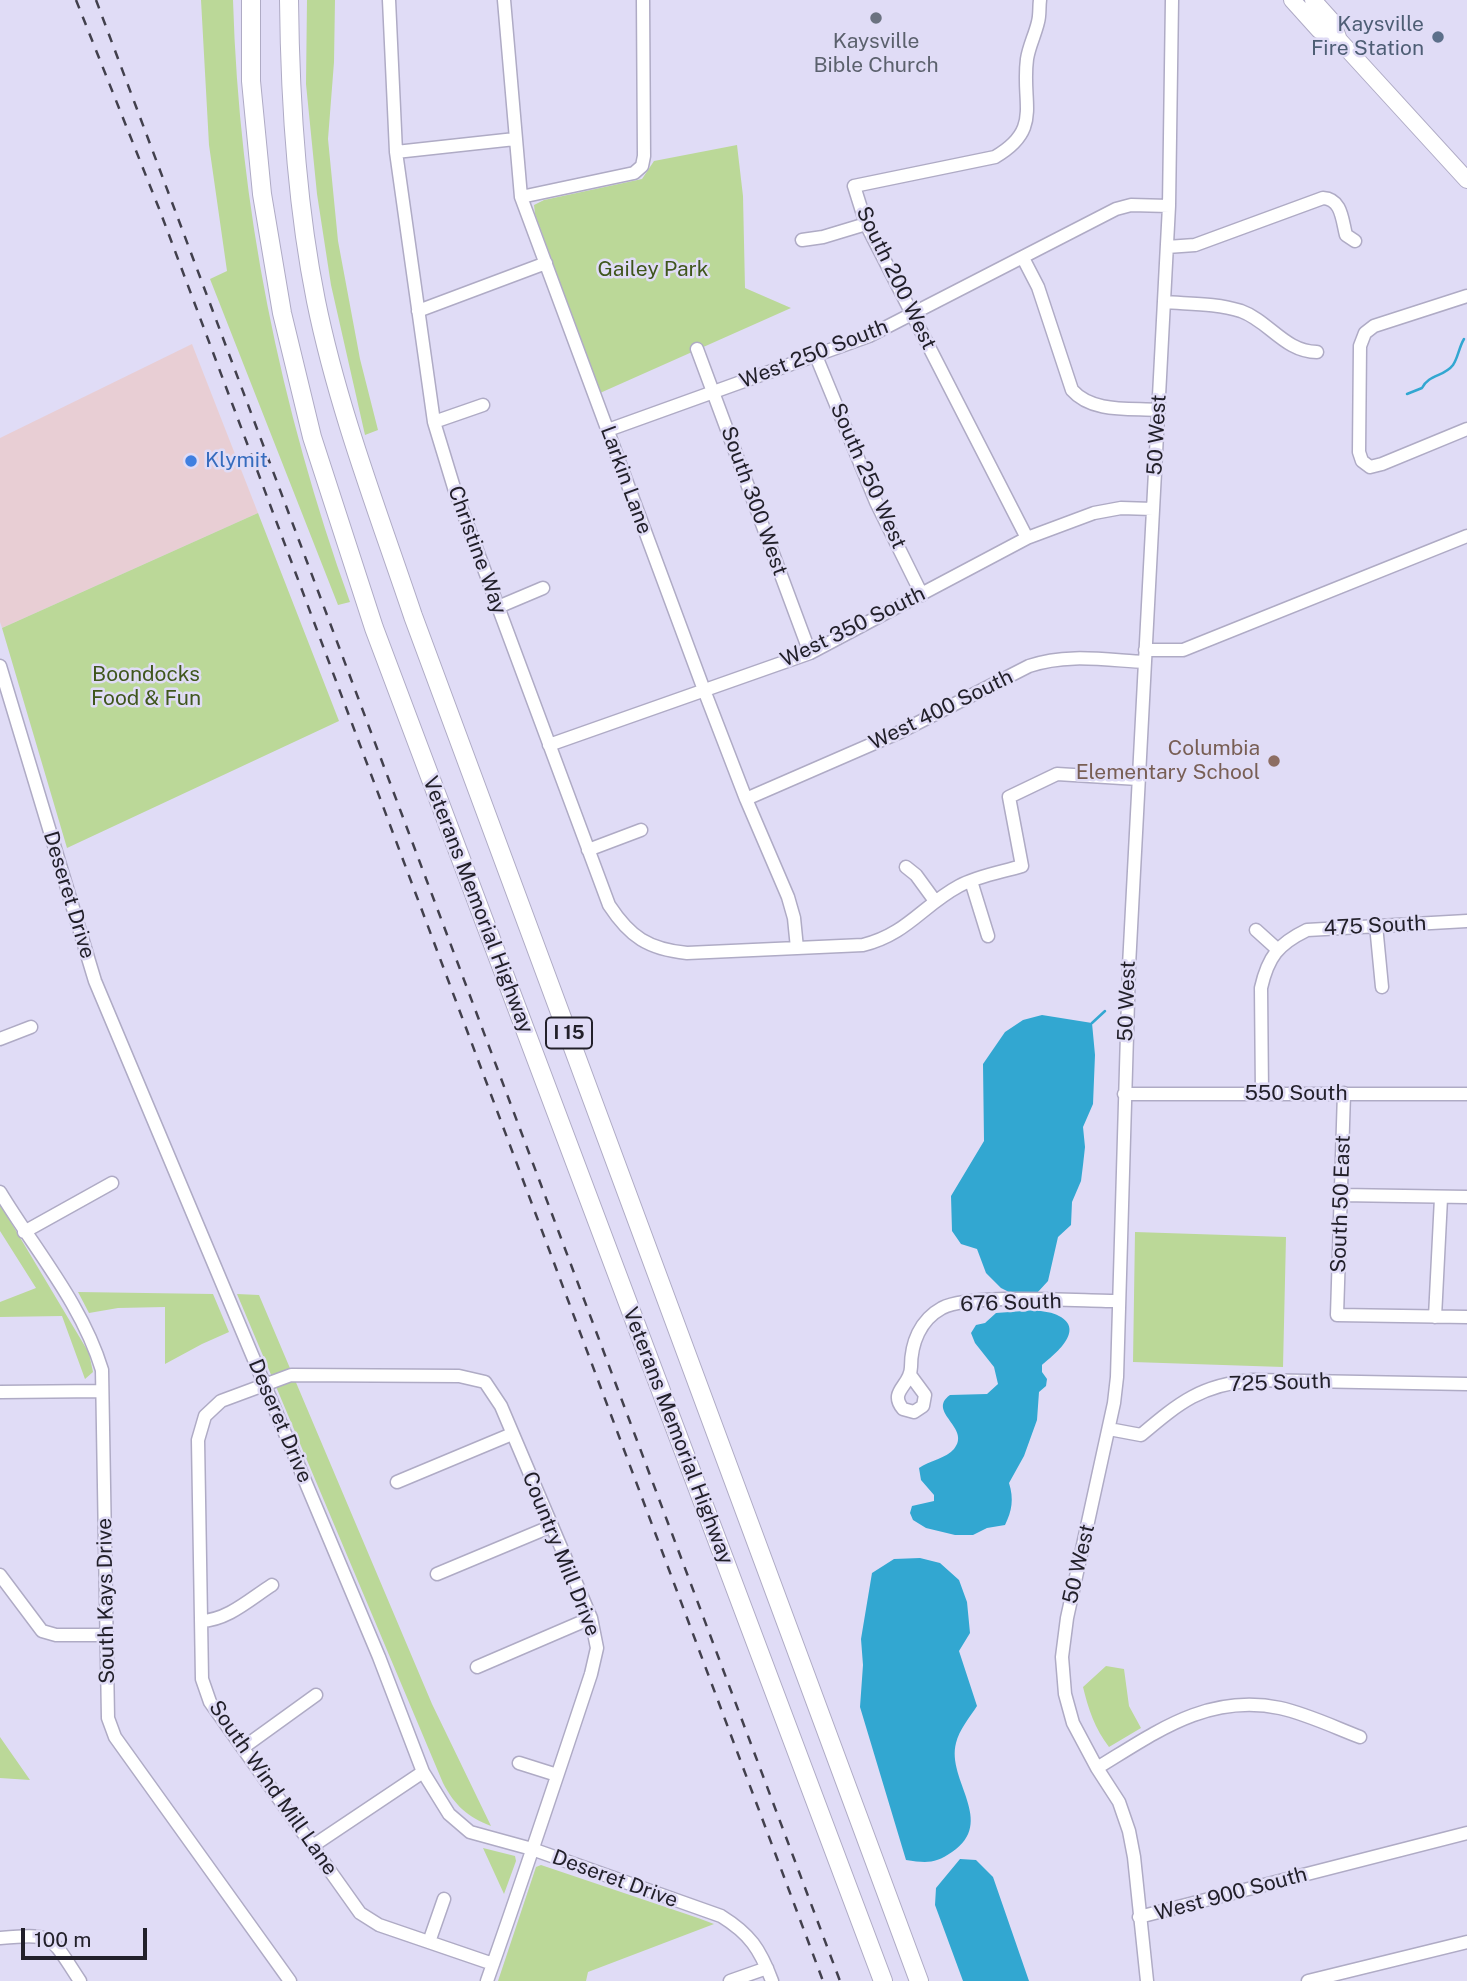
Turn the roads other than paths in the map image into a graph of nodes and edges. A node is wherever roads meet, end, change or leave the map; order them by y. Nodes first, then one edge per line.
1 (246, 0) edge
2 (251, 0) edge
3 (289, 0) edge
4 (297, 0) edge
5 (389, 0) edge
6 (504, 0) edge
7 (643, 0) edge
8 (1040, 0) edge
9 (1172, 0) edge
10 (1292, 0) edge
11 (1313, 0) edge
12 (1339, 40) junction
13 (289, 67) junction
14 (251, 81) junction
15 (515, 139) junction
16 (396, 152) junction
17 (1467, 180) edge
18 (522, 197) junction
19 (1169, 205) junction
20 (866, 224) junction
21 (802, 240) dead end
22 (1355, 241) dead end
23 (1167, 247) junction
24 (1023, 258) junction
25 (546, 263) junction
26 (1467, 296) edge
27 (1164, 302) junction
28 (418, 312) junction
29 (912, 314) junction
30 (697, 349) dead end
31 (1317, 352) dead end
32 (816, 356) junction
33 (713, 392) junction
34 (483, 405) dead end
35 (1158, 410) junction
36 (434, 422) junction
37 (1467, 429) edge
38 (608, 430) junction
39 (1153, 509) junction
40 (1467, 536) edge
41 (1027, 538) junction
42 (543, 588) dead end
43 (922, 595) junction
44 (498, 607) junction
45 (810, 653) junction
46 (1145, 656) junction
47 (0, 666) edge
48 (704, 691) junction
49 (549, 745) junction
50 (1138, 779) junction
51 (746, 799) junction
52 (641, 830) dead end
53 (588, 850) junction
54 (906, 867) dead end
55 (971, 881) junction
56 (935, 901) junction
57 (1467, 921) edge
58 (1376, 925) junction
59 (1256, 930) dead end
60 (988, 936) dead end
61 (1282, 944) junction
62 (797, 948) junction
63 (1382, 987) dead end
64 (31, 1027) dead end
65 (0, 1039) edge
66 (1343, 1093) junction
67 (1124, 1094) junction
68 (1262, 1094) junction
69 (1467, 1094) edge
70 (112, 1183) dead end
71 (0, 1192) edge
72 (1341, 1195) junction
73 (1467, 1197) edge
74 (1441, 1198) junction
75 (24, 1232) junction
76 (1119, 1301) junction
77 (1435, 1317) junction
78 (1467, 1317) edge
79 (911, 1376) dead end
80 (265, 1384) junction
81 (1467, 1384) edge
82 (102, 1391) junction
83 (0, 1392) edge
84 (1109, 1429) junction
85 (512, 1434) junction
86 (397, 1482) dead end
87 (552, 1526) junction
88 (437, 1574) dead end
89 (0, 1575) edge
90 (272, 1585) dead end
91 (591, 1618) junction
92 (201, 1620) junction
93 (106, 1635) junction
94 (477, 1667) dead end
95 (316, 1695) dead end
96 (1360, 1737) dead end
97 (244, 1747) junction
98 (519, 1763) dead end
99 (1097, 1768) junction
100 (423, 1772) junction
101 (557, 1775) junction
102 (1467, 1833) edge
103 (314, 1845) junction
104 (532, 1849) junction
105 (444, 1899) dead end
106 (1139, 1917) junction
107 (0, 1938) edge
108 (429, 1942) junction
109 (1467, 1942) edge
110 (493, 1965) junction
111 (1366, 1966) junction
112 (767, 1968) junction
113 (80, 1981) edge
114 (290, 1981) edge
115 (488, 1981) edge
116 (730, 1981) edge
117 (772, 1981) edge
118 (883, 1981) edge
119 (919, 1981) edge
120 (1147, 1981) edge
121 (1308, 1981) edge
122 (1369, 1981) edge

1 - 14 highway
2 - 14 highway, Veterans Memorial Highway / I 15
3 - 13 highway, Veterans Memorial Highway / I 15
4 - 13 highway
5 - 16 street, Christine Way
6 - 15 street, Larkin Lane
7 - 18 street
8 - 20 street, South 200 West
9 - 19 street, 50 West
10 - 12 main road
11 - 12 main road
12 - 17 main road
13 - 119 highway, Veterans Memorial Highway / I 15
14 - 118 highway, Veterans Memorial Highway / I 15
15 - 16 street
15 - 18 street, Larkin Lane
16 - 28 street, Christine Way
18 - 25 street, Larkin Lane
19 - 23 street, 50 West
19 - 24 street, West 250 South
20 - 21 street
20 - 29 street, South 200 West
22 - 23 street
23 - 27 street, 50 West
24 - 29 street, West 250 South
24 - 35 street
25 - 28 street
25 - 38 street, Larkin Lane
26 - 37 street
27 - 31 street
27 - 35 street, 50 West
28 - 36 street, Christine Way
29 - 32 street, West 250 South
29 - 41 street, South 200 West
30 - 33 street, South 300 West
32 - 33 street, West 250 South
32 - 43 street, South 250 West
33 - 38 street, West 250 South
33 - 45 street, South 300 West
34 - 36 street
35 - 39 street, 50 West
36 - 44 street, Christine Way
38 - 48 street, Larkin Lane
39 - 41 street, West 350 South
39 - 46 street, 50 West
40 - 46 street
41 - 43 street, West 350 South
42 - 44 street
43 - 45 street, West 350 South
44 - 49 street, Christine Way
45 - 48 street, West 350 South
46 - 50 street, 50 West
46 - 51 street, West 400 South
47 - 80 street, Deseret Drive
48 - 49 street, West 350 South
48 - 51 street, Larkin Lane
49 - 53 street, Christine Way
50 - 55 street, Christine Way
50 - 67 street, 50 West
51 - 62 street, Larkin Lane
52 - 53 street
53 - 62 street, Christine Way
54 - 56 street
55 - 56 street, Christine Way
55 - 60 street
56 - 62 street, Christine Way
57 - 58 street, 475 South
58 - 61 street, 475 South
58 - 63 street
59 - 61 street
61 - 68 street
64 - 65 street
66 - 68 street, 550 South
66 - 69 street, 550 South
66 - 72 street, South 50 East
67 - 68 street, 550 South
67 - 76 street, 50 West
70 - 75 street
71 - 75 street, South Kays Drive
72 - 74 street
72 - 77 street, South 50 East
73 - 74 street
74 - 77 street
75 - 82 street, South Kays Drive
76 - 79 street, 676 South
76 - 84 street, 50 West
77 - 78 street
80 - 85 street, Country Mill Drive
80 - 92 street, South Wind Mill Lane
80 - 100 street, Deseret Drive
81 - 84 street, 725 South
82 - 83 street
82 - 93 street, South Kays Drive
84 - 99 street, 50 West
85 - 86 street
85 - 87 street, Country Mill Drive
87 - 88 street
87 - 91 street, Country Mill Drive
89 - 93 street
90 - 92 street
91 - 94 street
91 - 101 street, Country Mill Drive
92 - 97 street, South Wind Mill Lane
93 - 114 street, South Kays Drive
95 - 97 street
96 - 99 street
97 - 103 street, South Wind Mill Lane
98 - 101 street
99 - 106 street, 50 West
100 - 103 street
100 - 104 street, Deseret Drive
101 - 104 street, Country Mill Drive
102 - 106 street, West 900 South
103 - 108 street, South Wind Mill Lane
104 - 110 street, Country Mill Drive
104 - 112 street, Deseret Drive
105 - 108 street
106 - 120 street, 50 West
107 - 113 street
108 - 110 street, South Wind Mill Lane
109 - 111 street
110 - 115 street, Country Mill Drive
111 - 121 street
111 - 122 street
112 - 116 street
112 - 117 street, Deseret Drive

